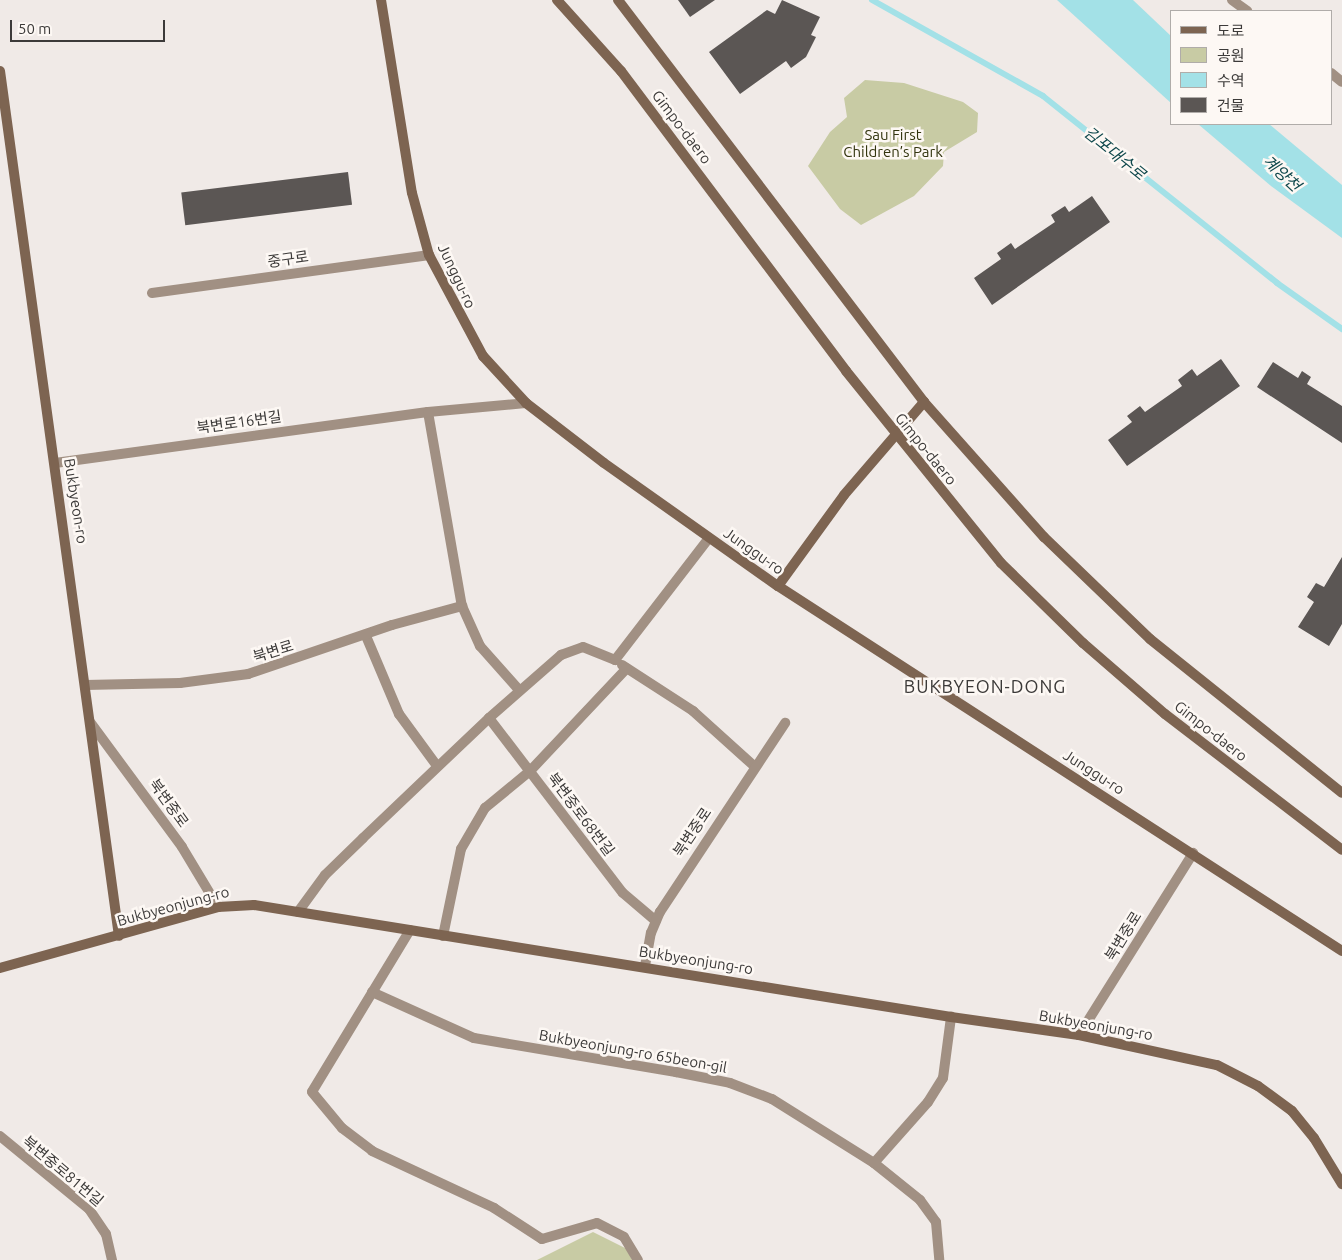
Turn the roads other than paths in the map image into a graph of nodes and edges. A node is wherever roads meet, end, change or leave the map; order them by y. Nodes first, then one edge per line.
1 (381, 0) edge
2 (557, 0) edge
3 (618, 0) edge
4 (1232, 0) edge
5 (1246, 10) edge
6 (0, 71) edge
7 (1332, 74) edge
8 (1342, 82) edge
9 (429, 255) junction
10 (152, 293) dead end
11 (924, 402) junction
12 (526, 403) junction
13 (428, 412) junction
14 (895, 435) junction
15 (55, 463) junction
16 (710, 538) junction
17 (778, 586) junction
18 (462, 606) junction
19 (366, 636) junction
20 (615, 660) junction
21 (627, 668) junction
22 (85, 685) junction
23 (519, 690) junction
24 (489, 718) junction
25 (90, 722) junction
26 (785, 723) dead end
27 (437, 766) junction
28 (754, 766) junction
29 (530, 771) junction
30 (1342, 793) edge
31 (1342, 850) edge
32 (1193, 853) junction
33 (218, 906) junction
34 (298, 912) junction
35 (656, 921) junction
36 (410, 930) junction
37 (120, 936) junction
38 (443, 936) junction
39 (1342, 951) edge
40 (645, 966) junction
41 (0, 968) edge
42 (372, 992) junction
43 (951, 1017) junction
44 (1079, 1035) junction
45 (0, 1136) edge
46 (874, 1163) junction
47 (1342, 1184) edge
48 (112, 1260) edge
49 (638, 1260) edge
50 (939, 1260) edge

1 - 9 street, Junggu-ro
2 - 14 street, Gimpo-daero
3 - 11 street, Gimpo-daero
4 - 5 street
6 - 15 street, Bukbyeon-ro
7 - 8 street
9 - 10 street, 중구로
9 - 12 street, Junggu-ro
11 - 14 street
11 - 30 street, Gimpo-daero
12 - 13 street, 북변로16번길
12 - 16 street, Junggu-ro
13 - 15 street, 북변로16번길
13 - 18 street
14 - 17 street
14 - 31 street, Gimpo-daero
15 - 22 street, Bukbyeon-ro
16 - 17 street, Junggu-ro
16 - 20 street
17 - 32 street, Junggu-ro
18 - 19 street, 북변로
18 - 23 street
19 - 22 street, 북변로
19 - 27 street
20 - 21 street
20 - 23 street
21 - 28 street
21 - 29 street
22 - 25 street, Bukbyeon-ro
23 - 24 street
24 - 27 street
24 - 29 street, 북변중로68번길
25 - 33 street, 북변중로
25 - 37 street, Bukbyeon-ro
26 - 28 street, 북변중로
27 - 34 street
28 - 35 street, 북변중로
29 - 35 street, 북변중로68번길
29 - 38 street
32 - 39 street, Junggu-ro
32 - 44 street, 북변중로
33 - 34 street, Bukbyeonjung-ro
33 - 37 street, Bukbyeonjung-ro
34 - 36 street, Bukbyeonjung-ro
35 - 40 street, 북변중로
36 - 38 street, Bukbyeonjung-ro
36 - 42 street
37 - 41 street, Bukbyeonjung-ro
38 - 40 street, Bukbyeonjung-ro
40 - 43 street, Bukbyeonjung-ro
42 - 46 street, Bukbyeonjung-ro 65beon-gil
42 - 49 street
43 - 44 street, Bukbyeonjung-ro
43 - 46 street
44 - 47 street, Bukbyeonjung-ro
45 - 48 street, 북변중로81번길
46 - 50 street, Bukbyeonjung-ro 65beon-gil

